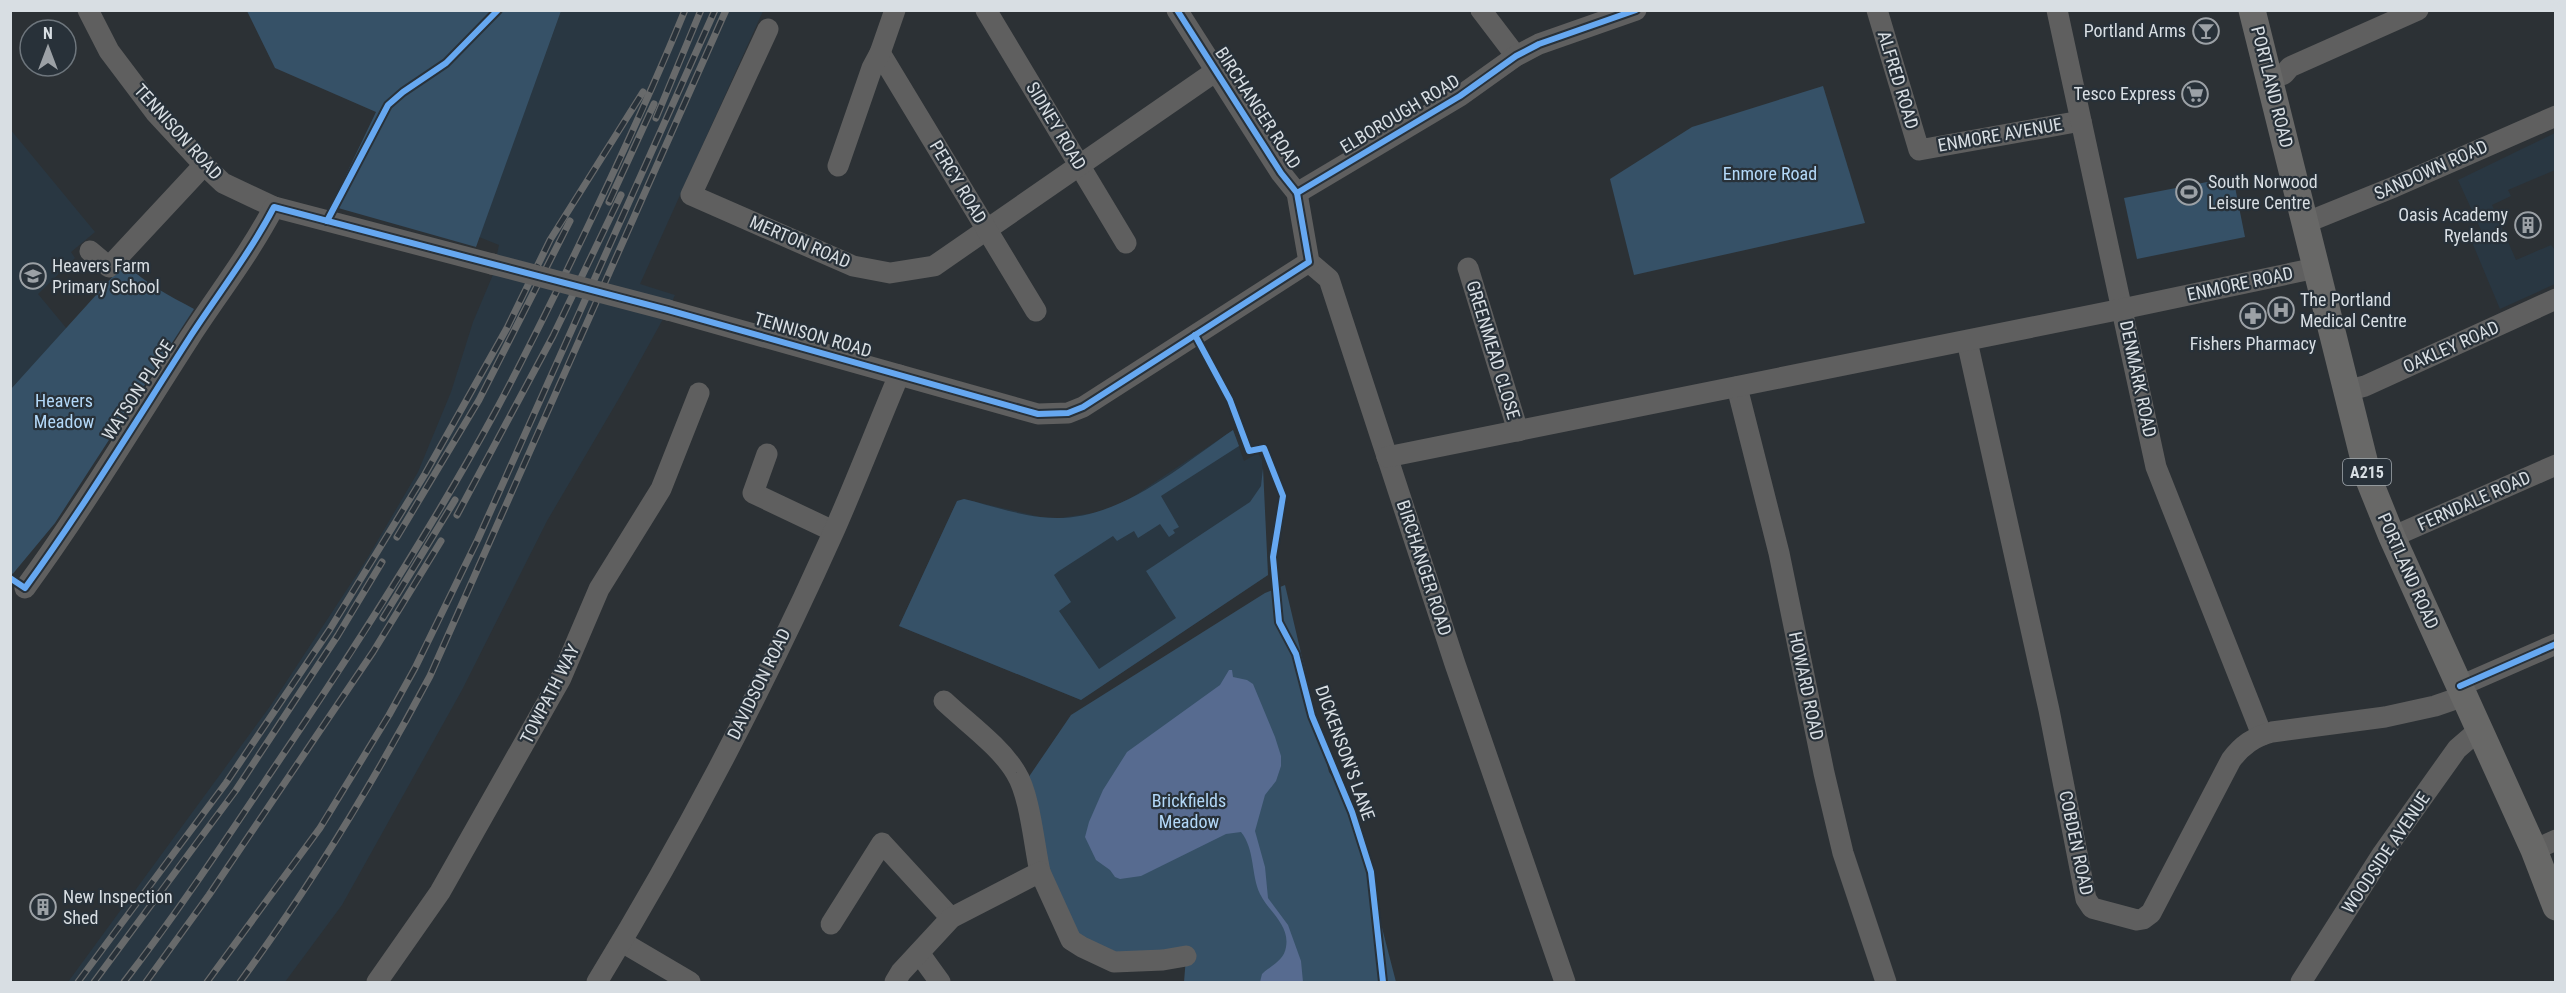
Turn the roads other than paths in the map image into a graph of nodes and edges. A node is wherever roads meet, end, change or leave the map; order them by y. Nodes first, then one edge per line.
1 (88, 10) edge
2 (895, 10) edge
3 (986, 10) edge
4 (1177, 10) edge
5 (1481, 10) edge
6 (1636, 10) edge
7 (1877, 10) edge
8 (2056, 10) edge
9 (2252, 10) edge
10 (2418, 10) edge
11 (768, 29) dead end
12 (880, 53) junction
13 (1516, 56) junction
14 (1216, 71) junction
15 (2280, 73) junction
16 (2556, 116) edge
17 (2081, 121) junction
18 (1919, 150) joint
19 (204, 165) junction
20 (838, 166) dead end
21 (1080, 166) junction
22 (1297, 193) junction
23 (274, 207) junction
24 (2305, 223) junction
25 (987, 230) junction
26 (1126, 243) dead end
27 (90, 251) dead end
28 (1309, 262) junction
29 (1468, 268) dead end
30 (2316, 268) junction
31 (2556, 299) edge
32 (2122, 309) junction
33 (1036, 311) dead end
34 (1967, 341) junction
35 (899, 375) junction
36 (1737, 387) junction
37 (2346, 391) junction
38 (699, 393) dead end
39 (1518, 431) junction
40 (767, 454) dead end
41 (1387, 457) junction
42 (2556, 465) edge
43 (833, 531) junction
44 (2392, 537) junction
45 (26, 588) dead end
46 (2556, 644) edge
47 (2462, 691) junction
48 (944, 701) dead end
49 (2479, 730) junction
50 (2262, 735) junction
51 (2545, 845) edge
52 (1040, 872) junction
53 (2556, 907) edge
54 (951, 918) junction
55 (831, 924) dead end
56 (622, 942) junction
57 (919, 953) junction
58 (1186, 956) dead end
59 (376, 982) edge
60 (597, 982) edge
61 (690, 982) edge
62 (895, 982) edge
63 (940, 982) edge
64 (1565, 982) edge
65 (1886, 982) edge
66 (2301, 982) edge

1 - 19 street, TENNISON ROAD
2 - 12 street
3 - 21 street, SIDNEY ROAD
4 - 14 street, BIRCHANGER ROAD
5 - 13 street
6 - 13 street, ELBOROUGH ROAD
7 - 18 street, ALFRED ROAD
8 - 17 street, DENMARK ROAD
9 - 15 main road, PORTLAND ROAD / A215
10 - 15 street
11 - 25 street, MERTON ROAD
12 - 20 street
12 - 25 street, PERCY ROAD
13 - 22 street, ELBOROUGH ROAD
14 - 21 street, MERTON ROAD
14 - 22 street, BIRCHANGER ROAD
15 - 24 main road, PORTLAND ROAD / A215
16 - 24 street, SANDOWN ROAD
17 - 18 street, ENMORE AVENUE
17 - 32 street, DENMARK ROAD
19 - 23 street, TENNISON ROAD
19 - 27 street
21 - 25 street, MERTON ROAD
21 - 26 street, SIDNEY ROAD
22 - 28 street, BIRCHANGER ROAD
23 - 35 street, TENNISON ROAD, bridge
23 - 45 street, WATSON PLACE
24 - 30 main road, PORTLAND ROAD / A215
25 - 33 street, PERCY ROAD
28 - 35 street, TENNISON ROAD
28 - 41 street, BIRCHANGER ROAD
29 - 39 street, GREENMEAD CLOSE
30 - 32 street, ENMORE ROAD
30 - 37 main road, PORTLAND ROAD / A215
31 - 37 street, OAKLEY ROAD
32 - 34 street, ENMORE ROAD
32 - 50 street, DENMARK ROAD
34 - 36 street, ENMORE ROAD
34 - 50 street, COBDEN ROAD
35 - 43 street, DAVIDSON ROAD
36 - 39 street, ENMORE ROAD
36 - 65 street, HOWARD ROAD
37 - 44 main road, PORTLAND ROAD / A215
38 - 59 street, TOWPATH WAY
39 - 41 street, ENMORE ROAD
40 - 43 street
41 - 64 street, BIRCHANGER ROAD
42 - 44 street, FERNDALE ROAD
43 - 56 street, DAVIDSON ROAD
44 - 47 main road, PORTLAND ROAD / A215
46 - 47 street, COBDEN ROAD
47 - 49 main road, PORTLAND ROAD / A215
47 - 50 street, COBDEN ROAD
48 - 52 street
49 - 51 main road, PORTLAND ROAD / A215
49 - 66 street, WOODSIDE AVENUE
51 - 53 main road, PORTLAND ROAD / A215
52 - 54 street
52 - 58 street
54 - 55 street
54 - 57 street
56 - 60 street, DAVIDSON ROAD
56 - 61 street
57 - 62 street
57 - 63 street

